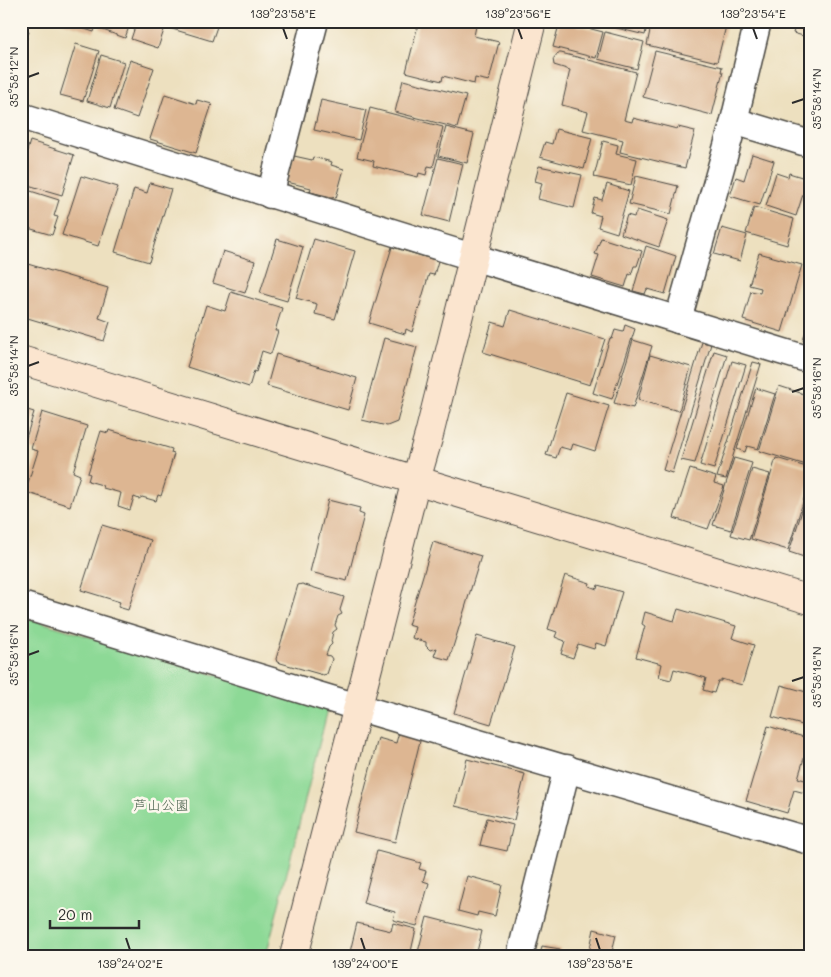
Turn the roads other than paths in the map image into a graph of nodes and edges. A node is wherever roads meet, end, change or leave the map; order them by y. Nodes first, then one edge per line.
1 (315, 21) edge
2 (532, 21) edge
3 (758, 21) edge
4 (21, 116) edge
5 (734, 121) junction
6 (810, 144) edge
7 (270, 194) junction
8 (473, 258) junction
9 (678, 320) junction
10 (21, 360) edge
11 (810, 360) edge
12 (416, 480) junction
13 (810, 600) edge
14 (21, 604) edge
15 (358, 707) junction
16 (567, 768) junction
17 (810, 841) edge
18 (294, 956) edge
19 (520, 956) edge

1 - 7 street
2 - 8 street
3 - 5 street
4 - 7 street
5 - 6 street
5 - 9 street
7 - 8 street
8 - 9 street
8 - 12 street
9 - 11 street
10 - 12 street
12 - 13 street
12 - 15 street
14 - 15 street
15 - 16 street
15 - 18 street
16 - 17 street
16 - 19 street

